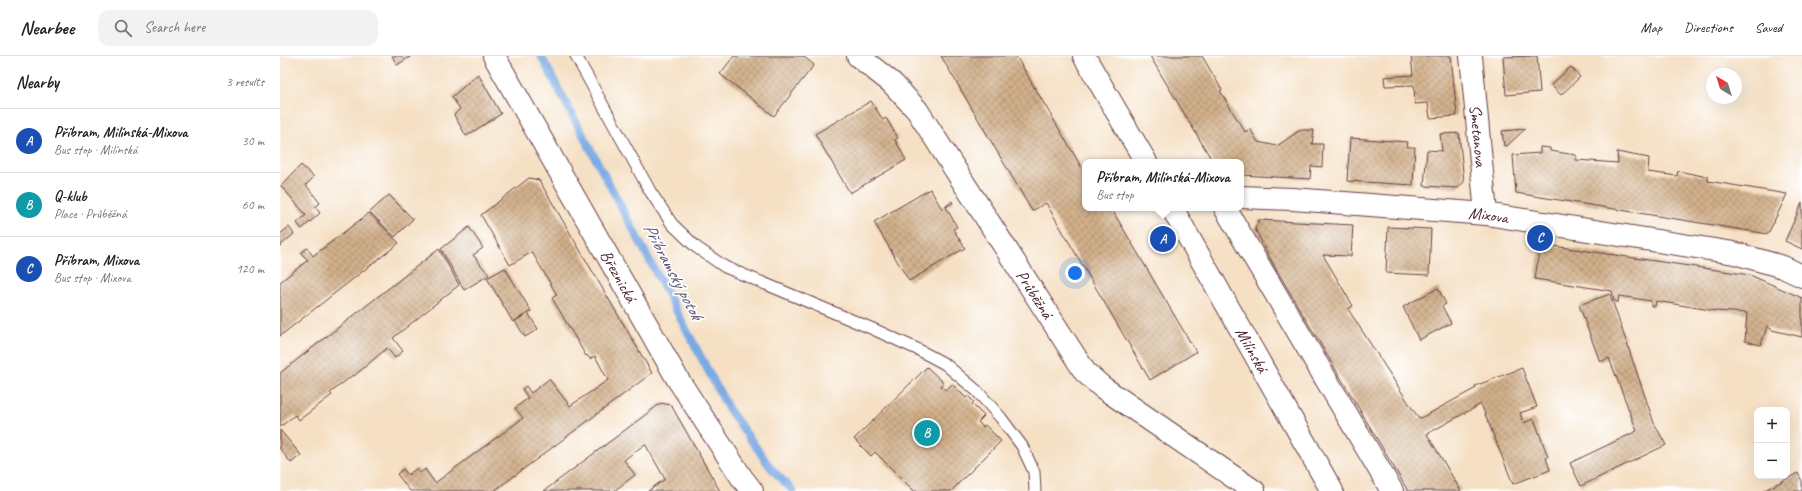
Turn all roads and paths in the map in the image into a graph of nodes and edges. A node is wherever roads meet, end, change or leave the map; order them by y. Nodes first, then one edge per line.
1 (494, 56) edge
2 (576, 56) edge
3 (858, 56) edge
4 (1084, 56) edge
5 (1471, 56) edge
6 (1144, 159) edge
7 (1244, 197) edge
8 (1174, 211) edge
9 (1227, 211) edge
10 (1486, 214) junction
11 (1802, 276) edge
12 (752, 491) edge
13 (1035, 491) edge
14 (1254, 491) edge
15 (1332, 491) edge
16 (1392, 491) edge

1 - 12 street, Březnická
2 - 13 lane
3 - 14 street, Průběžná
4 - 6 street
5 - 10 street, Smetanova
7 - 10 street, Mixova
8 - 15 street, Milínská
9 - 16 street
10 - 11 street, Mixova

